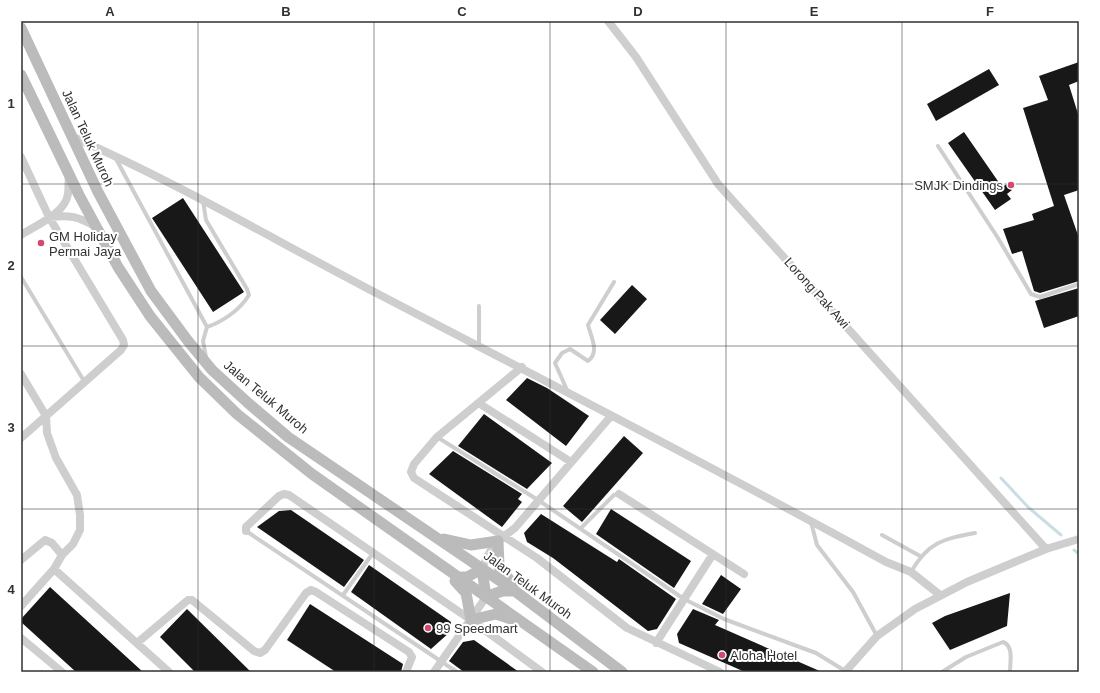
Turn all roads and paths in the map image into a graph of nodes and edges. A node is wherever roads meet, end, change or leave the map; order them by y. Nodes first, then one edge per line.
1 (608, 21) edge
2 (21, 28) edge
3 (21, 75) edge
4 (73, 138) junction
5 (938, 146) dead end
6 (114, 155) junction
7 (21, 157) edge
8 (69, 172) junction
9 (203, 201) junction
10 (49, 218) junction
11 (97, 227) junction
12 (21, 235) edge
13 (21, 277) edge
14 (614, 282) dead end
15 (1079, 284) edge
16 (480, 306) dead end
17 (206, 327) junction
18 (479, 346) junction
19 (522, 367) junction
20 (212, 370) junction
21 (22, 376) edge
22 (84, 381) junction
23 (569, 393) junction
24 (480, 404) junction
25 (46, 416) junction
26 (611, 416) junction
27 (438, 437) junction
28 (21, 438) edge
29 (571, 462) junction
30 (619, 494) joint
31 (538, 500) junction
32 (811, 521) junction
33 (581, 528) junction
34 (246, 531) joint
35 (975, 533) dead end
36 (882, 535) dead end
37 (432, 536) junction
38 (500, 538) junction
39 (1079, 538) edge
40 (1046, 549) junction
41 (374, 552) junction
42 (713, 554) junction
43 (62, 555) junction
44 (920, 556) junction
45 (21, 560) edge
46 (440, 565) junction
47 (54, 569) junction
48 (482, 569) junction
49 (911, 572) junction
50 (744, 574) dead end
51 (457, 577) junction
52 (515, 591) junction
53 (940, 595) junction
54 (343, 596) junction
55 (486, 597) junction
56 (684, 599) junction
57 (527, 600) junction
58 (21, 606) edge
59 (471, 620) junction
60 (536, 631) junction
61 (877, 636) junction
62 (21, 638) edge
63 (137, 643) junction
64 (656, 643) junction
65 (442, 661) junction
66 (62, 672) edge
67 (168, 672) edge
68 (406, 672) edge
69 (434, 672) edge
70 (457, 672) edge
71 (542, 672) edge
72 (593, 672) edge
73 (622, 672) edge
74 (720, 672) edge
75 (846, 672) edge
76 (942, 672) edge
77 (1010, 672) edge

1 - 40 street, Lorong Pak Awi
2 - 4 main road, Jalan Teluk Muroh
3 - 8 main road
4 - 6 street
4 - 20 main road, Jalan Teluk Muroh
5 - 15 lane
6 - 9 street
6 - 17 lane
7 - 10 street
8 - 10 street
8 - 11 main road
9 - 17 lane
9 - 18 street
10 - 11 street
10 - 12 street
10 - 22 street
11 - 46 main road
13 - 22 lane
14 - 23 lane
16 - 18 lane
17 - 20 lane
18 - 19 street
19 - 23 street
19 - 24 street
20 - 37 main road, Jalan Teluk Muroh
21 - 25 street
22 - 25 street
23 - 26 street
24 - 27 street
24 - 29 street
25 - 28 street
25 - 43 street
26 - 29 street
26 - 32 street
27 - 31 lane
27 - 38 street
29 - 31 street
30 - 33 lane
30 - 42 street
31 - 33 lane
31 - 38 street
32 - 49 street
32 - 61 lane
33 - 56 lane
34 - 41 street
34 - 54 lane
35 - 44 lane
36 - 44 lane
37 - 38 main road
37 - 48 main road, Jalan Teluk Muroh
38 - 48 street
38 - 57 main road
38 - 64 street
39 - 40 street
40 - 53 street
41 - 54 lane
41 - 59 street
42 - 50 street
42 - 56 street
43 - 45 street
43 - 47 street
44 - 49 lane
46 - 51 main road
46 - 59 main road
47 - 58 street
47 - 63 street
48 - 51 main road
48 - 52 main road, Jalan Teluk Muroh
48 - 55 main road
49 - 53 street
51 - 55 main road
52 - 55 main road
52 - 57 main road, Jalan Teluk Muroh
53 - 61 street
54 - 65 lane
55 - 59 street
55 - 60 main road
56 - 64 street
56 - 75 lane
57 - 73 main road, Jalan Teluk Muroh
59 - 60 main road
59 - 65 street
59 - 71 street
60 - 72 main road
61 - 75 street
62 - 66 street
63 - 67 street
63 - 68 street
64 - 74 street
65 - 69 street
65 - 70 lane
76 - 77 lane

